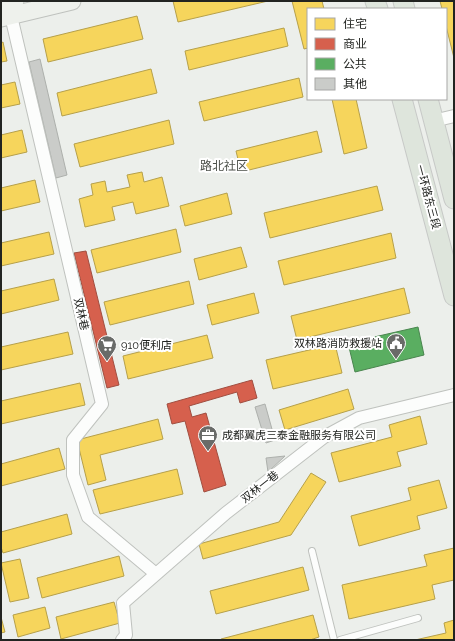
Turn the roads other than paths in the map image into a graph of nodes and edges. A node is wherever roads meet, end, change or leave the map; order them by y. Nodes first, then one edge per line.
1 (72, 1) edge
2 (7, 10) edge
3 (402, 100) edge
4 (428, 100) edge
5 (454, 116) edge
6 (433, 121) junction
7 (454, 199) edge
8 (454, 296) edge
9 (454, 395) edge
10 (312, 551) dead end
11 (156, 574) junction
12 (418, 618) dead end
13 (122, 640) edge
14 (334, 640) edge
15 (340, 640) edge

1 - 2 main road
2 - 11 street, 双林巷
3 - 8 main road, 一环路东三段
4 - 6 main road
5 - 6 street
6 - 7 main road
9 - 11 street, 双林一巷
10 - 14 lane
11 - 13 street, 双林一巷
12 - 15 lane

